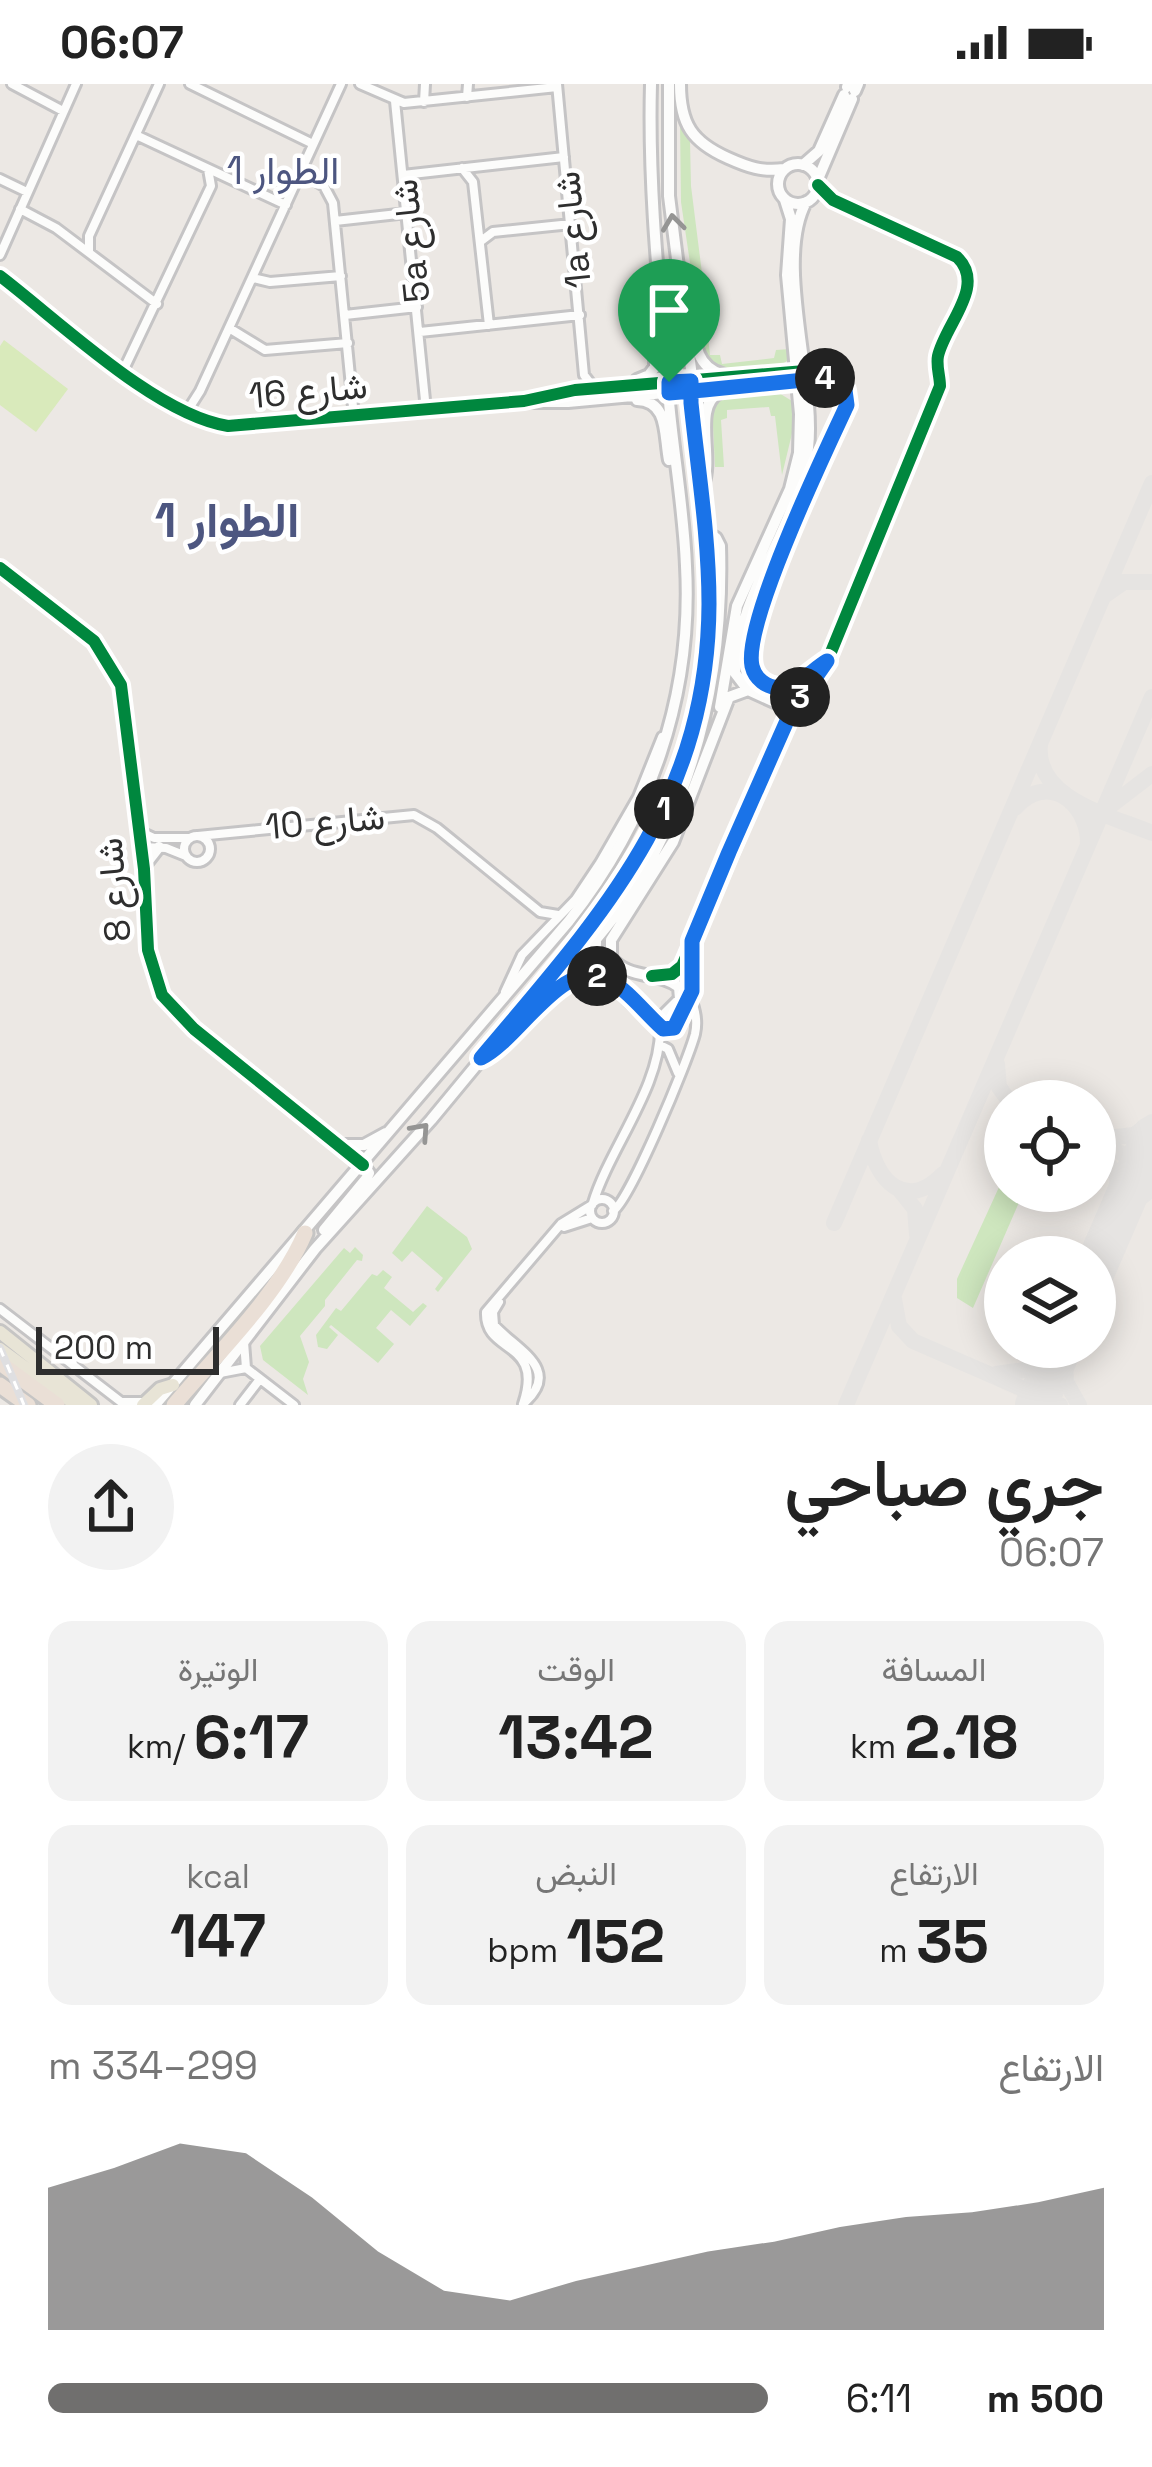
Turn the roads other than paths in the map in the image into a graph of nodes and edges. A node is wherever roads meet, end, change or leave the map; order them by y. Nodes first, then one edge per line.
1 (12, 84) edge
2 (76, 84) edge
3 (159, 84) edge
4 (190, 84) edge
5 (341, 84) edge
6 (425, 84) edge
7 (469, 84) edge
8 (651, 84) edge
9 (669, 84) edge
10 (680, 84) edge
11 (364, 85) edge
12 (557, 86) edge
13 (467, 97) junction
14 (847, 98) edge
15 (394, 101) junction
16 (424, 102) junction
17 (65, 108) junction
18 (136, 135) junction
19 (315, 141) junction
20 (564, 158) junction
21 (803, 165) junction
22 (462, 167) junction
23 (208, 169) junction
24 (784, 170) junction
25 (299, 175) junction
26 (403, 175) junction
27 (0, 179) edge
28 (818, 184) junction
29 (27, 192) junction
30 (785, 200) junction
31 (806, 202) junction
32 (286, 205) junction
33 (20, 209) junction
34 (407, 213) junction
35 (335, 220) junction
36 (571, 224) junction
37 (481, 242) junction
38 (1, 252) edge
39 (89, 252) junction
40 (0, 276) edge
41 (341, 276) junction
42 (679, 276) junction
43 (253, 278) junction
44 (659, 280) junction
45 (157, 304) junction
46 (417, 307) junction
47 (580, 314) junction
48 (345, 315) junction
49 (489, 325) junction
50 (229, 328) junction
51 (420, 332) junction
52 (348, 343) junction
53 (794, 352) junction
54 (122, 371) junction
55 (777, 373) junction
56 (584, 375) junction
57 (801, 376) junction
58 (734, 382) junction
59 (767, 384) junction
60 (691, 386) junction
61 (669, 387) junction
62 (594, 388) junction
63 (575, 390) junction
64 (611, 393) junction
65 (524, 401) junction
66 (800, 407) junction
67 (429, 409) junction
68 (189, 415) junction
69 (357, 416) junction
70 (678, 485) junction
71 (701, 491) junction
72 (705, 532) junction
73 (0, 568) edge
74 (720, 621) junction
75 (708, 636) junction
76 (827, 661) junction
77 (748, 690) junction
78 (700, 694) junction
79 (707, 709) junction
80 (788, 720) junction
81 (670, 727) junction
82 (714, 734) junction
83 (139, 831) junction
84 (222, 831) junction
85 (194, 837) junction
86 (159, 847) junction
87 (141, 848) junction
88 (209, 848) junction
89 (187, 856) junction
90 (143, 868) junction
91 (540, 912) junction
92 (558, 915) junction
93 (543, 931) junction
94 (692, 941) junction
95 (596, 942) junction
96 (652, 976) junction
97 (608, 979) junction
98 (504, 996) junction
99 (690, 996) junction
100 (637, 1004) junction
101 (526, 1005) junction
102 (669, 1009) junction
103 (660, 1026) junction
104 (664, 1047) junction
105 (481, 1058) junction
106 (678, 1075) junction
107 (395, 1128) junction
108 (338, 1144) junction
109 (363, 1165) junction
110 (593, 1204) junction
111 (614, 1211) junction
112 (592, 1218) junction
113 (305, 1233) junction
114 (315, 1249) junction
115 (0, 1309) edge
116 (0, 1332) edge
117 (244, 1342) junction
118 (0, 1349) edge
119 (0, 1363) edge
120 (246, 1368) junction
121 (220, 1373) junction
122 (0, 1376) edge
123 (260, 1379) junction
124 (0, 1385) edge
125 (173, 1385) joint
126 (0, 1398) edge
127 (152, 1404) edge
128 (523, 1404) edge
129 (10, 1405) edge
130 (28, 1405) edge
131 (42, 1405) edge
132 (57, 1405) edge
133 (76, 1405) edge
134 (92, 1405) edge
135 (174, 1405) edge
136 (195, 1405) edge
137 (241, 1405) edge
138 (294, 1405) edge

1 - 17 street
2 - 17 street
3 - 18 street
4 - 19 street
5 - 19 street
6 - 16 street
7 - 13 street
8 - 44 street
42 -> 9 street
10 - 24 street
11 - 15 street
12 - 13 street
12 - 20 street, 1a شارع
13 - 16 street
14 - 21 street
14 - 28 street
15 - 16 street
15 - 26 street, 5a شارع
17 - 29 street
18 - 23 street
18 - 39 street
19 - 25 street
20 - 22 street
20 - 36 street, 1a شارع
21 - 24 street
21 - 28 street
22 - 26 street
22 - 37 street
23 - 32 street
23 - 45 street
24 - 30 street
25 - 32 street
25 - 35 street
26 - 34 street, 5a شارع
27 - 29 street
28 - 31 street
28 - 76 street
29 - 33 street
30 - 31 street
30 - 53 street
31 - 57 street
32 - 43 street
33 - 38 street
33 - 39 street
34 - 35 street
34 - 46 street, 5a شارع
35 - 41 street
36 - 37 street
36 - 47 street, 1a شارع
37 - 49 street
39 - 45 street
40 - 54 street, شارع 16
41 - 43 street
41 - 48 street
42 - 58 street
42 - 60 street
43 - 50 street
44 - 61 street
44 - 64 street
45 - 54 street
46 - 48 street
46 - 51 street, 5a شارع
47 - 49 street
47 - 56 street, 1a شارع
48 - 52 street
49 - 51 street
50 - 52 street
50 - 68 street
51 - 67 street, 5a شارع
52 - 69 street
53 - 55 street
53 - 57 street
54 - 68 street, شارع 16
55 - 57 street
55 - 58 street
56 - 62 street
56 - 63 street
57 - 59 street
57 - 66 street
57 - 76 street
57 - 77 street
58 - 59 street
58 - 60 street, شارع 16
58 - 71 street
59 - 66 street
60 - 61 street, شارع 16
60 - 71 street
61 - 64 street, شارع 16
61 - 70 street
62 - 63 street, شارع 16
62 - 64 street, شارع 16
63 - 65 street, شارع 16
64 - 65 street, شارع 16
64 - 70 street
65 - 67 street, شارع 16
66 - 82 street
67 - 69 street, شارع 16
68 - 69 street, شارع 16
70 - 81 street
71 - 72 street
72 - 74 street
72 - 75 street
73 - 83 street, شارع 8
74 - 75 street
74 - 79 street
75 - 78 street
76 - 80 street
77 - 80 street
77 - 82 street
78 - 79 street
78 - 101 street
79 - 95 street
80 - 94 street
81 - 92 street
81 - 98 street
82 - 96 street
83 - 85 street, شارع 10
83 - 87 street, شارع 8
84 - 85 street, شارع 10
84 - 88 street, شارع 10
84 - 91 street, شارع 10
85 - 88 street
85 - 89 street
86 - 87 street
86 - 89 street
86 - 90 street
87 - 90 street, شارع 8
88 - 89 street
90 - 108 street, شارع 8
91 - 92 street, شارع 10
91 - 93 street
92 - 93 street
93 - 98 street
94 - 96 street
94 - 99 street
95 - 97 street
95 - 101 street
96 - 102 street
97 - 100 street
97 - 105 street
98 - 107 street
99 - 103 street
99 - 106 street
100 - 102 street
100 - 103 street
101 - 105 street
102 - 103 street
103 - 104 street
104 - 106 street
104 - 110 street
114 -> 105 street
106 - 111 street
107 - 108 street
107 - 109 street
108 - 109 street, شارع 8
109 - 113 street
109 - 114 street
110 - 111 street
110 - 112 street
110 - 128 street
111 - 112 street
112 - 128 street
113 - 125 street
113 - 135 highway
114 - 117 street
115 - 127 street
116 - 134 main road
117 - 120 street
117 - 121 street
118 - 133 main road
119 - 132 highway
120 - 121 street
120 - 123 street
121 - 136 street
122 - 131 highway
123 - 137 street
123 - 138 street
124 - 130 highway
125 - 127 main road
126 - 129 highway

